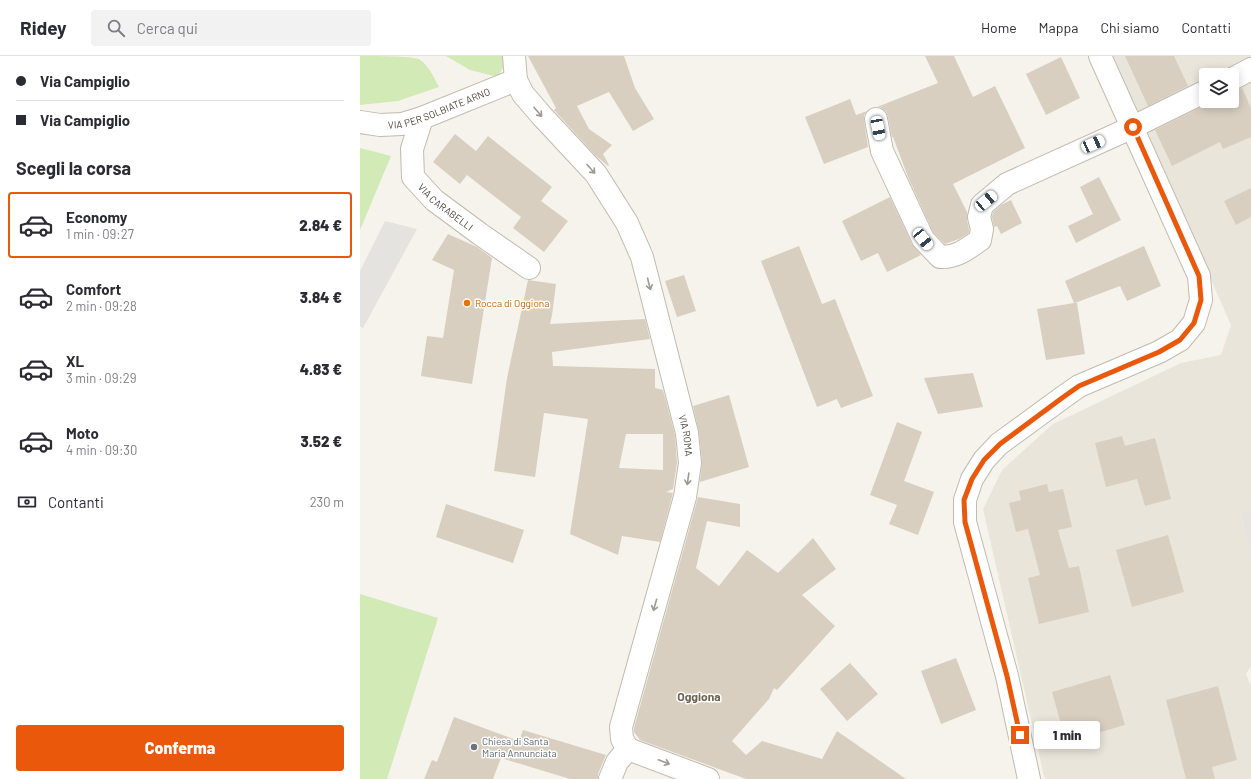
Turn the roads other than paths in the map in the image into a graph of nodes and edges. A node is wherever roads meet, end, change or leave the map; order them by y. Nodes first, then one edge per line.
1 (514, 56) edge
2 (1100, 56) edge
3 (1251, 69) edge
4 (1239, 75) edge
5 (516, 80) junction
6 (1199, 94) edge
7 (422, 118) junction
8 (876, 119) dead end
9 (360, 122) edge
10 (1133, 127) junction
11 (529, 268) dead end
12 (628, 749) junction
13 (610, 779) edge
14 (708, 779) edge
15 (1029, 779) edge

1 - 5 street
2 - 10 street
3 - 4 street
5 - 7 street, VIA PER SOLBIATE ARNO
5 -> 12 street, VIA ROMA
6 - 10 street
7 - 9 street, VIA PER SOLBIATE ARNO
7 - 11 street, VIA CARABELLI
8 - 10 street
10 - 15 street
12 - 13 street
12 -> 14 street

